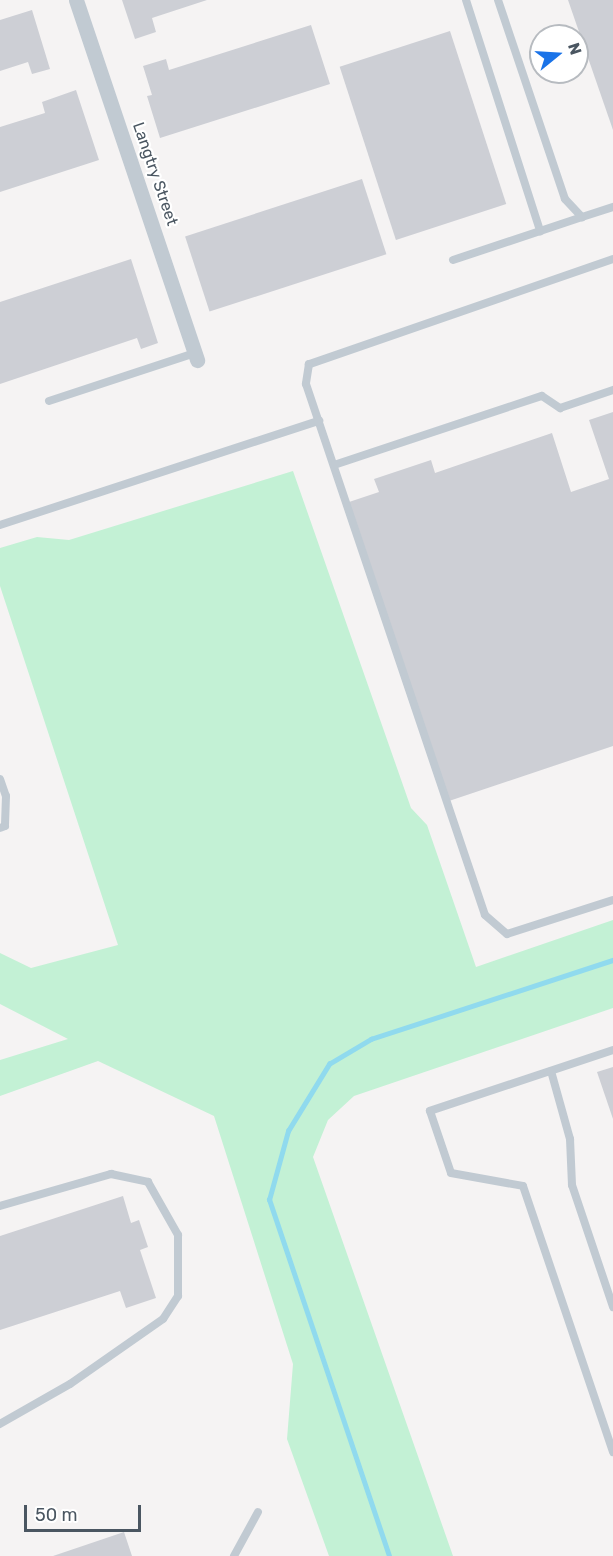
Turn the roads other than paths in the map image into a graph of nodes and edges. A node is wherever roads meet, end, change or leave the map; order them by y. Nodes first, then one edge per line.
1 (76, 0) edge
2 (466, 0) edge
3 (498, 0) edge
4 (613, 207) edge
5 (582, 217) junction
6 (540, 231) junction
7 (453, 260) dead end
8 (613, 260) edge
9 (196, 356) joint
10 (613, 390) edge
11 (49, 402) dead end
12 (319, 421) junction
13 (334, 465) junction
14 (0, 525) edge
15 (0, 779) edge
16 (0, 828) edge
17 (613, 900) edge
18 (613, 1050) edge
19 (551, 1071) junction
20 (0, 1206) edge
21 (613, 1308) edge
22 (0, 1424) edge
23 (613, 1452) edge
24 (258, 1512) dead end
25 (234, 1556) edge

1 - 9 street, Langtry Street
2 - 6 lane
3 - 5 lane
4 - 5 lane
5 - 6 lane
6 - 7 lane
8 - 12 lane
9 - 11 lane
10 - 13 lane
12 - 13 lane
12 - 14 lane
13 - 17 lane
15 - 16 lane
18 - 19 lane
19 - 21 lane
19 - 23 lane
20 - 22 lane
24 - 25 lane

